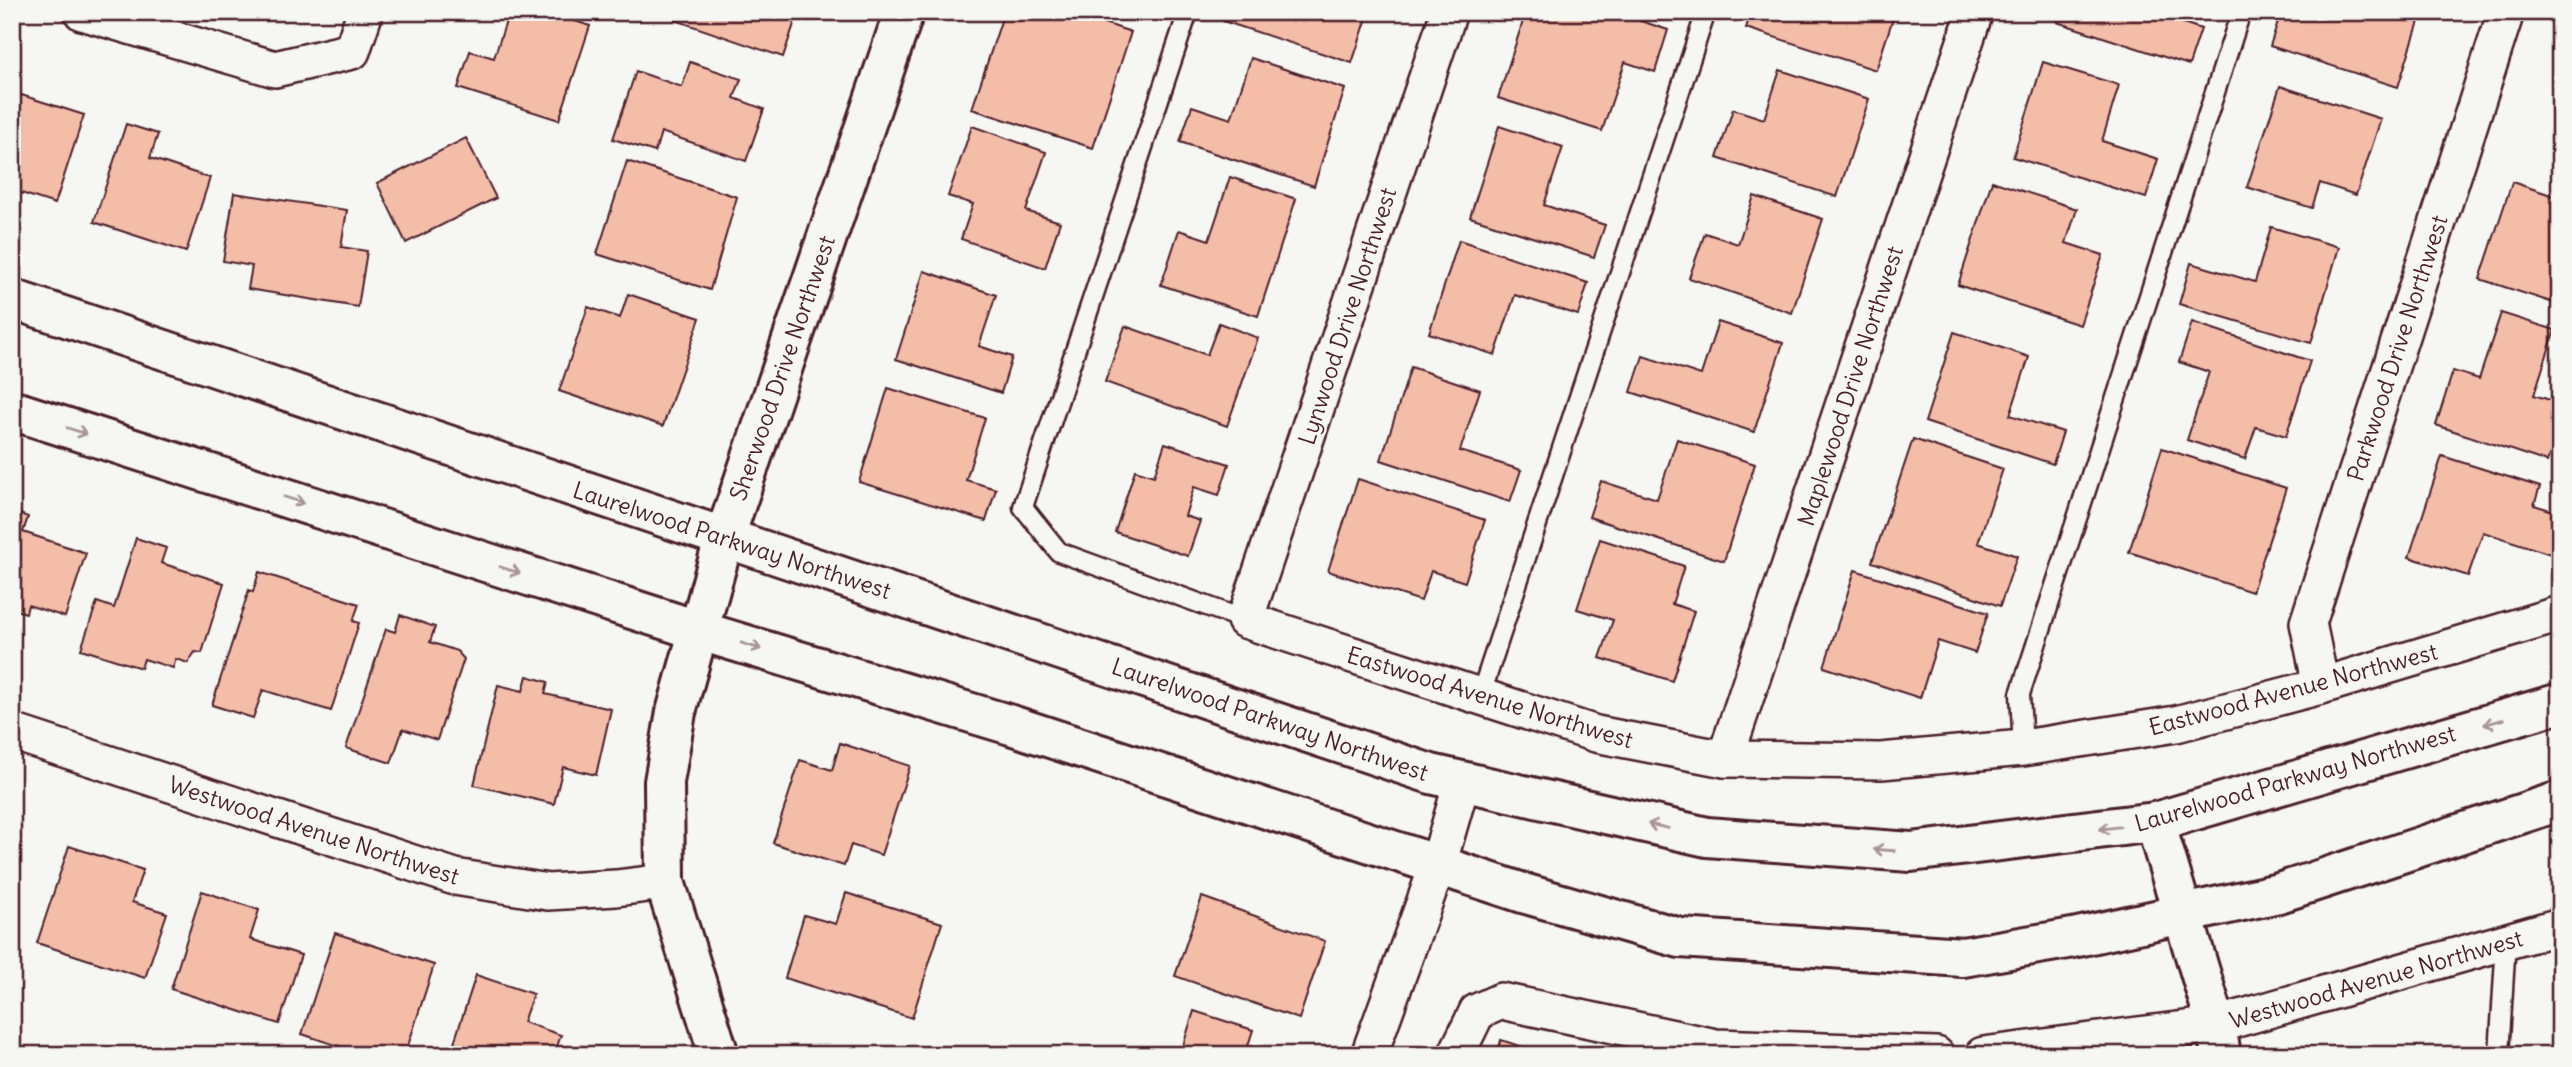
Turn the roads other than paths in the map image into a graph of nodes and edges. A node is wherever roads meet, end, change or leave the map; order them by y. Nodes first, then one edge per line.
1 (82, 12) edge
2 (365, 12) edge
3 (904, 12) edge
4 (1188, 12) edge
5 (1449, 12) edge
6 (1706, 12) edge
7 (1975, 12) edge
8 (2241, 12) edge
9 (2506, 12) edge
10 (12, 299) edge
11 (12, 410) edge
12 (724, 539) junction
13 (2560, 614) edge
14 (1245, 620) junction
15 (697, 630) junction
16 (2321, 686) junction
17 (1480, 696) junction
18 (2560, 703) edge
19 (12, 732) edge
20 (2023, 748) junction
21 (1725, 760) junction
22 (1462, 782) junction
23 (2560, 801) edge
24 (2155, 822) junction
25 (1438, 865) junction
26 (664, 882) junction
27 (2182, 915) junction
28 (2560, 926) edge
29 (2506, 941) junction
30 (2219, 1040) edge
31 (1715, 1051) edge
32 (719, 1055) edge
33 (1369, 1055) edge
34 (1456, 1055) edge
35 (1936, 1055) edge
36 (1983, 1055) edge
37 (2499, 1055) edge

1 - 2 street
3 - 12 street, Sherwood Drive Northwest
4 - 14 lane
5 - 14 street, Lynwood Drive Northwest
6 - 17 lane
7 - 21 street, Maplewood Drive Northwest
8 - 20 lane
9 - 16 street, Parkwood Drive Northwest
10 - 12 street, Laurelwood Parkway Northwest
11 -> 15 street
12 - 15 street, Sherwood Drive Northwest
12 - 22 street, Laurelwood Parkway Northwest
13 - 16 street, Eastwood Avenue Northwest
14 - 17 street, Eastwood Avenue Northwest
15 -> 25 street
15 - 26 street, Sherwood Drive Northwest
16 - 20 street, Eastwood Avenue Northwest
17 - 21 street, Eastwood Avenue Northwest
18 -> 24 street, Laurelwood Parkway Northwest
19 - 26 street, Westwood Avenue Northwest
20 - 21 street, Eastwood Avenue Northwest
24 -> 22 street, Laurelwood Parkway Northwest
22 - 25 street
23 - 27 street
24 - 27 street
25 - 27 street
25 - 33 street
26 - 32 street, Sherwood Drive Northwest
27 - 30 street
28 - 29 street, Westwood Avenue Northwest
29 - 30 street, Westwood Avenue Northwest
29 - 37 lane
30 - 36 street, Westwood Avenue Northwest
31 - 34 street
31 - 35 street

